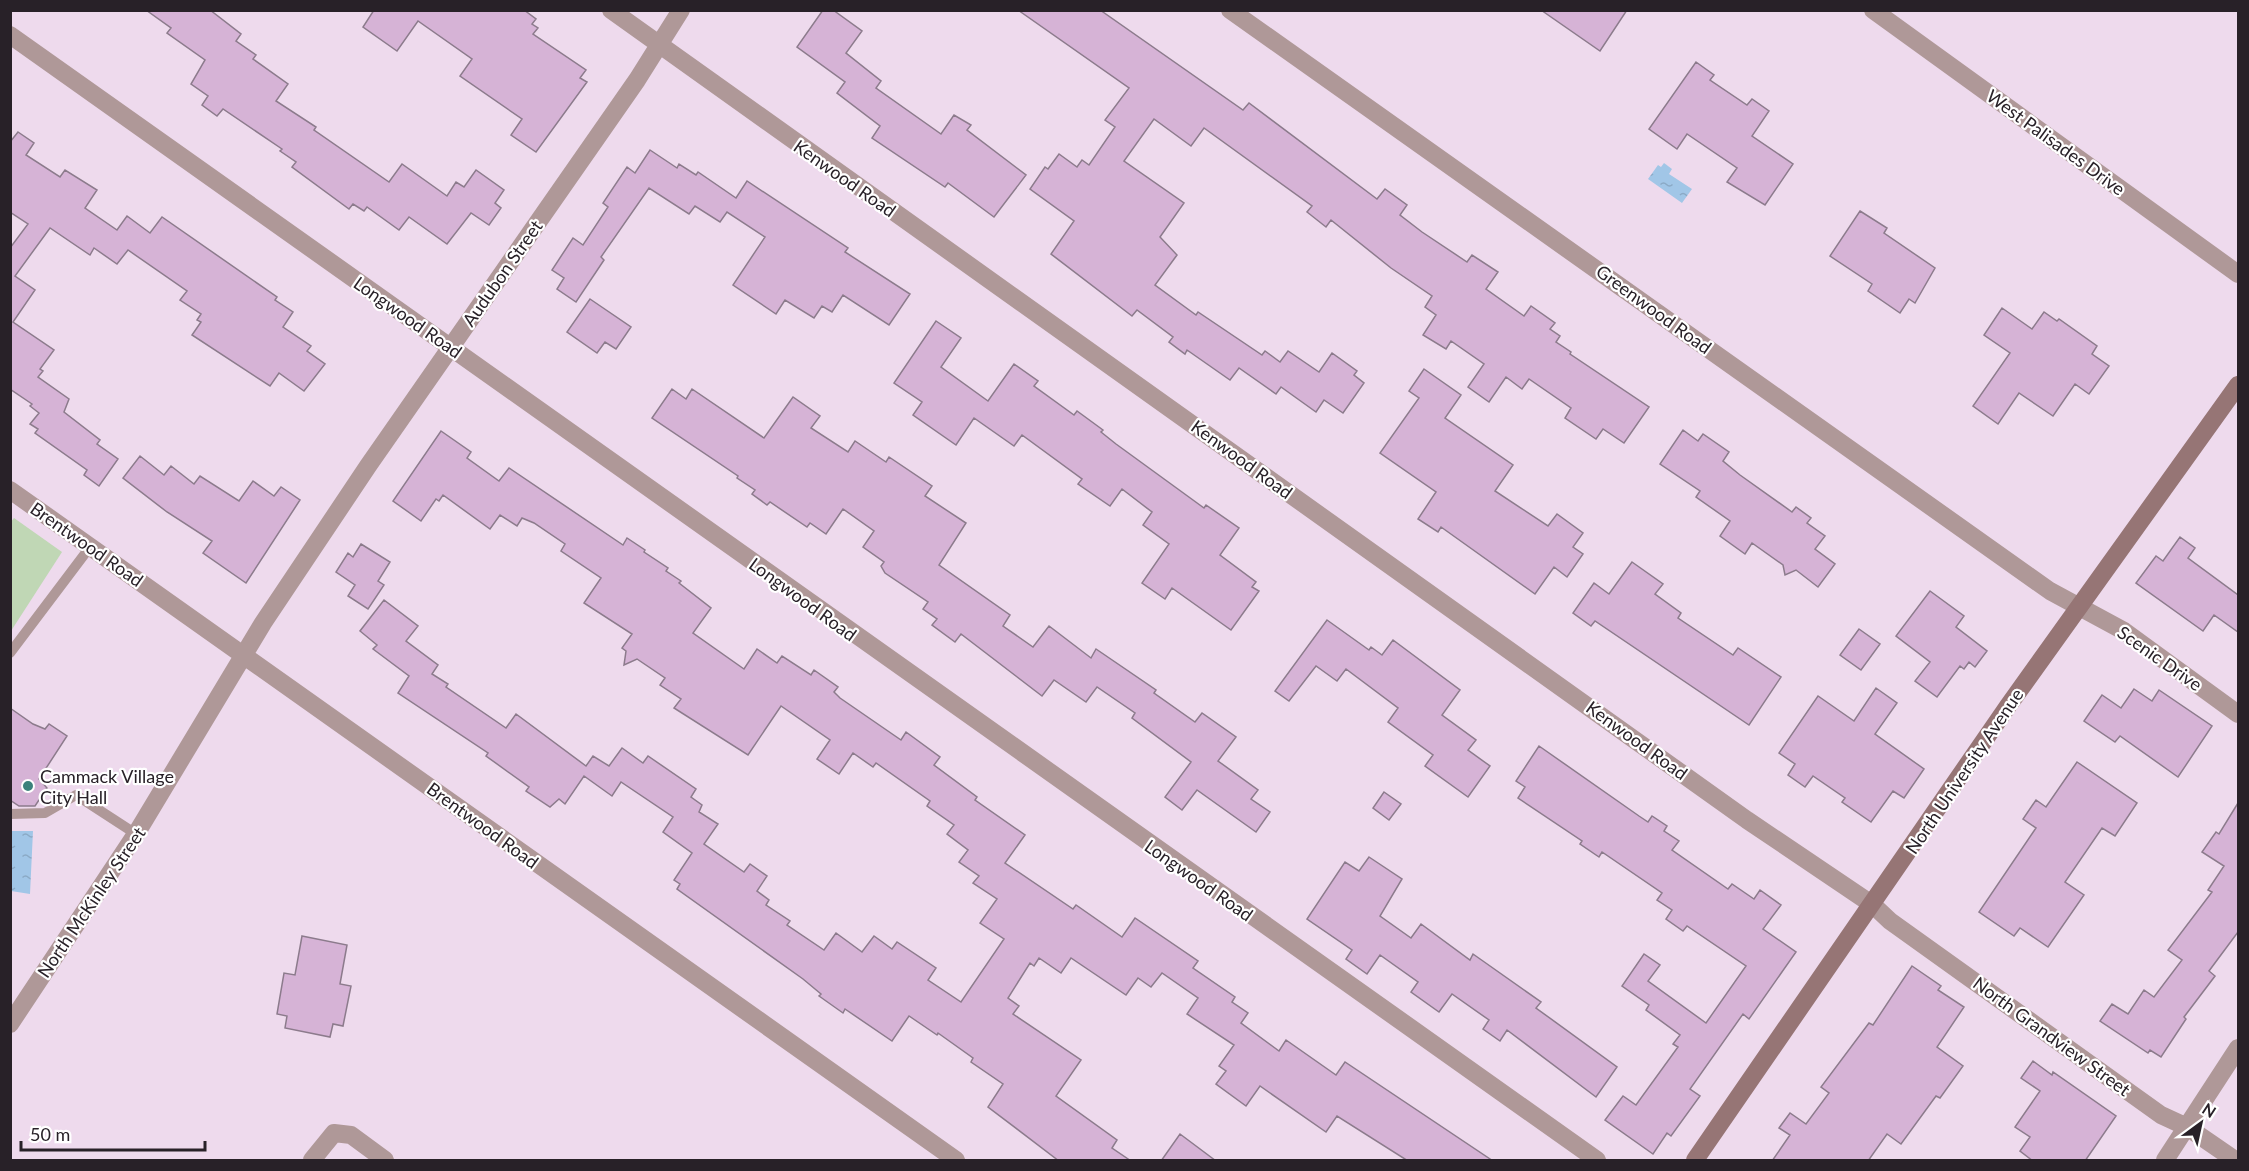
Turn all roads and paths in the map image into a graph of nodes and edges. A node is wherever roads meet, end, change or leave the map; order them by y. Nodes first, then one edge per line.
1 (611, 10) edge
2 (681, 10) edge
3 (1230, 10) edge
4 (1873, 10) edge
5 (10, 35) edge
6 (659, 43) junction
7 (2238, 274) edge
8 (451, 346) junction
9 (2238, 385) edge
10 (10, 490) edge
11 (90, 547) junction
12 (2079, 607) junction
13 (10, 653) edge
14 (243, 655) junction
15 (2238, 714) edge
16 (10, 814) edge
17 (136, 834) junction
18 (1873, 905) junction
19 (10, 1024) edge
20 (2238, 1048) edge
21 (2187, 1127) junction
22 (312, 1161) edge
23 (385, 1161) edge
24 (956, 1161) edge
25 (1597, 1161) edge
26 (1695, 1161) edge
27 (2165, 1161) edge
28 (2235, 1161) edge

1 - 6 street, Kenwood Road
2 - 6 street, Audubon Street
3 - 12 street, Greenwood Road
4 - 7 street, West Palisades Drive
5 - 8 street, Longwood Road
6 - 8 street, Audubon Street
6 - 18 street, Kenwood Road
8 - 14 street, Audubon Street
8 - 25 street, Longwood Road
9 - 12 street, North University Avenue
10 - 11 street, Brentwood Road
11 - 13 lane
11 - 14 street, Brentwood Road
12 - 15 street, Scenic Drive
12 - 18 street, North University Avenue
14 - 17 street, North McKinley Street
14 - 24 street, Brentwood Road
16 - 17 lane
17 - 19 street, North McKinley Street
18 - 21 street, North Grandview Street
18 - 26 street, North University Avenue
20 - 21 street
21 - 27 street
21 - 28 street, North Grandview Street
22 - 23 street

